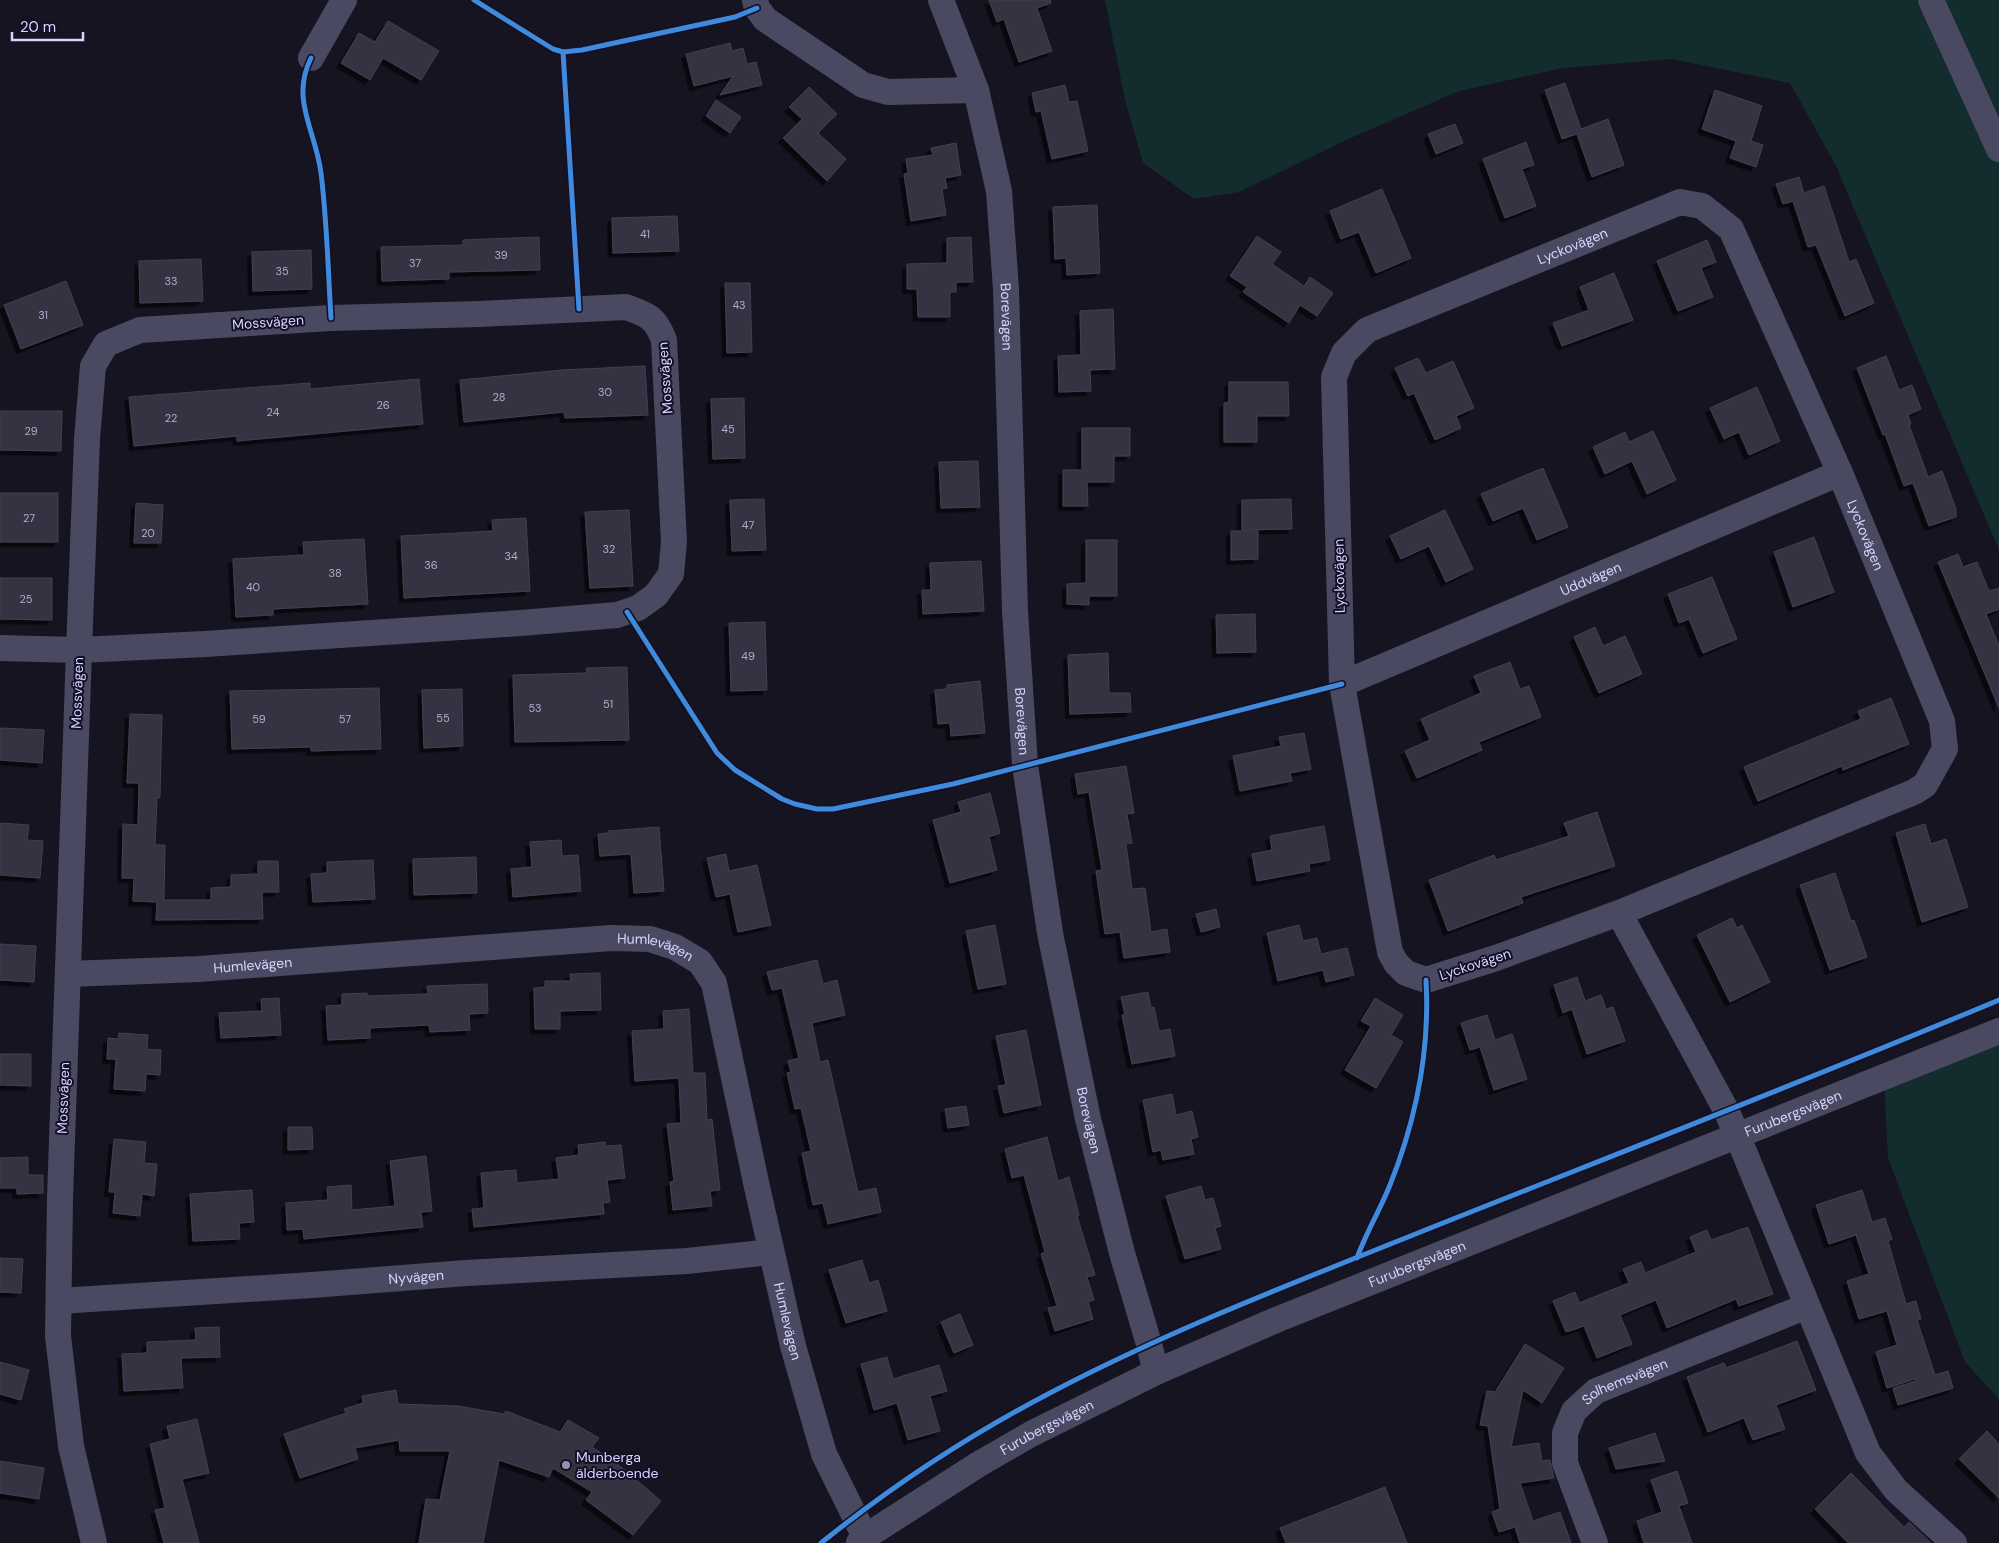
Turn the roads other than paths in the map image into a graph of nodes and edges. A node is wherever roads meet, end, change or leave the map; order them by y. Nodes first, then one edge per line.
1 (344, 0) edge
2 (755, 0) edge
3 (941, 0) edge
4 (1931, 0) edge
5 (310, 58) dead end
6 (976, 90) junction
7 (1999, 148) edge
8 (1840, 473) junction
9 (0, 648) edge
10 (79, 650) junction
11 (1342, 684) junction
12 (1618, 913) junction
13 (68, 974) junction
14 (1999, 1031) edge
15 (1738, 1137) junction
16 (772, 1252) junction
17 (59, 1301) junction
18 (1807, 1306) junction
19 (1156, 1372) junction
20 (862, 1540) edge
21 (94, 1543) edge
22 (1595, 1543) edge
23 (1954, 1543) edge

1 - 5 street
2 - 6 street
3 - 6 street, Borevägen
4 - 7 street
6 - 19 street, Borevägen
8 - 11 street, Uddvägen
8 - 11 street, Lyckovägen
8 - 12 street, Lyckovägen
9 - 10 street, Mossvägen
10 - 10 street, Mossvägen
10 - 13 street, Mossvägen
11 - 12 street, Lyckovägen
12 - 15 street
13 - 16 street, Humlevägen
13 - 17 street, Mossvägen
14 - 15 street, Furubergsvägen
15 - 18 street
15 - 19 street, Furubergsvägen
16 - 17 street, Nyvägen
16 - 20 street, Humlevägen
17 - 21 street, Mossvägen
18 - 22 street, Solhemsvägen
18 - 23 street
19 - 20 street, Furubergsvägen

